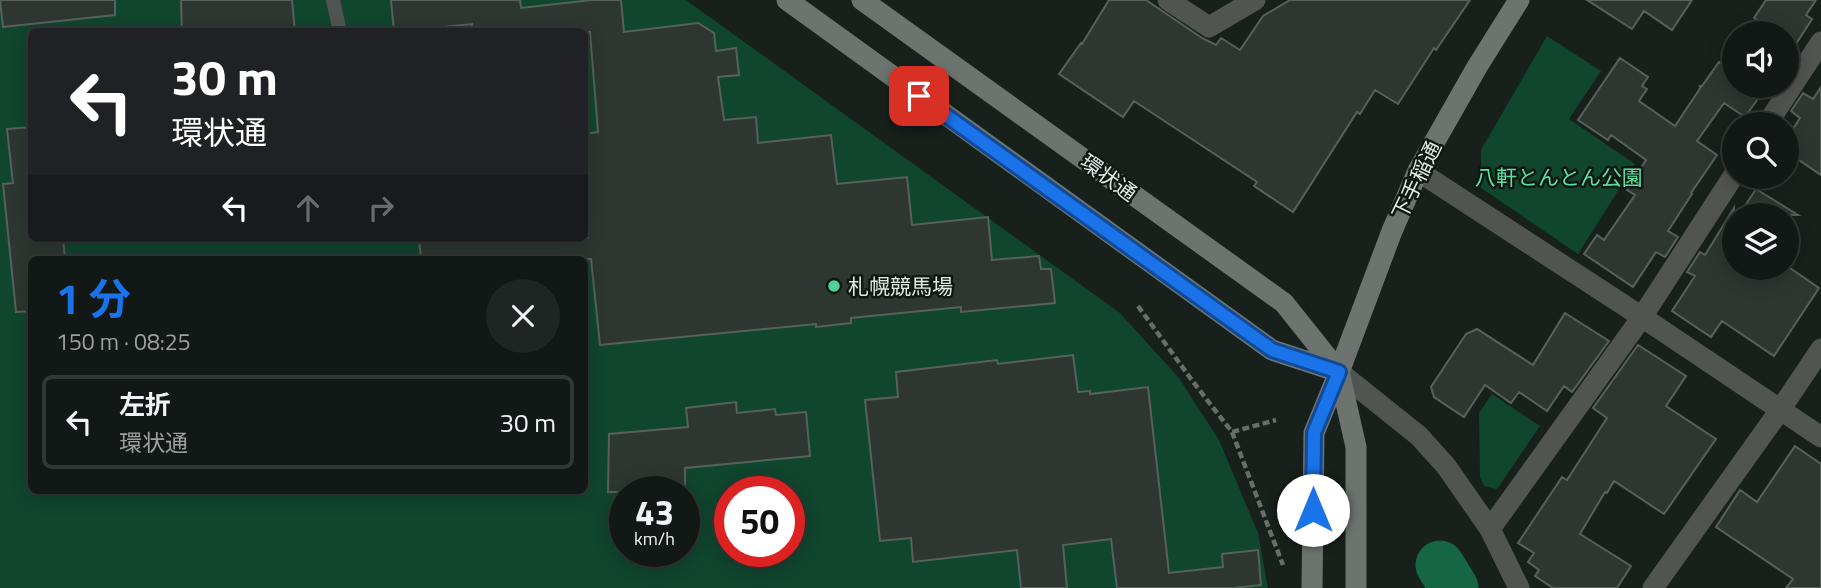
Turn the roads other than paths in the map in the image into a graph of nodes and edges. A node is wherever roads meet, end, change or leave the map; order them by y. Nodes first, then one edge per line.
1 (333, 0) edge
2 (787, 0) edge
3 (862, 0) edge
4 (1168, 0) edge
5 (1255, 0) edge
6 (1519, 0) edge
7 (339, 28) edge
8 (1821, 42) edge
9 (1775, 112) edge
10 (1418, 171) junction
11 (1725, 189) edge
12 (1642, 317) junction
13 (1821, 349) edge
14 (1339, 372) junction
15 (1780, 410) junction
16 (1821, 437) edge
17 (1490, 529) junction
18 (1312, 588) edge
19 (1356, 588) edge
20 (1519, 588) edge
21 (1653, 588) edge

1 - 7 lane
2 - 14 street
3 - 14 street, 環状通
4 - 5 street
6 - 10 street, 下手稲通
8 - 9 street
10 - 12 street
10 - 14 street, 下手稲通
11 - 12 street
12 - 15 street
12 - 17 street
13 - 15 street
14 - 17 street
14 - 18 street
14 - 19 street, 環状通
15 - 16 street
15 - 21 street
17 - 20 street

